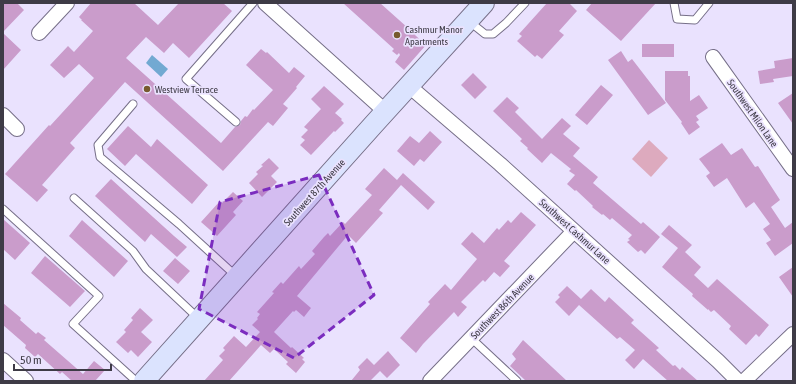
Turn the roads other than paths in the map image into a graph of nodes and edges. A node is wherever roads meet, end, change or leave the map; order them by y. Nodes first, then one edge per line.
1 (67, 3) edge
2 (253, 3) edge
3 (265, 3) edge
4 (484, 3) edge
5 (526, 3) edge
6 (674, 3) edge
7 (709, 3) edge
8 (468, 21) junction
9 (39, 33) dead end
10 (713, 57) dead end
11 (409, 86) junction
12 (133, 104) dead end
13 (386, 112) junction
14 (3, 115) edge
15 (236, 122) dead end
16 (17, 129) dead end
17 (793, 169) edge
18 (74, 198) dead end
19 (3, 209) edge
20 (574, 231) junction
21 (238, 277) junction
22 (200, 320) junction
23 (793, 334) edge
24 (471, 338) junction
25 (3, 360) edge
26 (26, 381) edge
27 (136, 381) edge
28 (144, 381) edge
29 (430, 381) edge
30 (517, 381) edge
31 (738, 381) edge
32 (744, 381) edge

1 - 9 street
2 - 15 lane
3 - 13 street
4 - 8 street, Southwest 87th Avenue
5 - 8 lane
6 - 7 lane
8 - 11 street, Southwest 87th Avenue
10 - 17 street, Southwest Milon Lane
11 - 13 street, Southwest 87th Avenue
11 - 20 street, Southwest Cashmur Lane
12 - 21 lane
13 - 21 street, Southwest 87th Avenue
14 - 16 street
18 - 22 lane
19 - 27 lane
20 - 24 street, Southwest 86th Avenue
20 - 31 street, Southwest Cashmur Lane
21 - 22 street, Southwest 87th Avenue
22 - 28 street, Southwest 87th Avenue
23 - 32 street
24 - 29 street, Southwest 86th Avenue
24 - 30 lane
25 - 26 street

